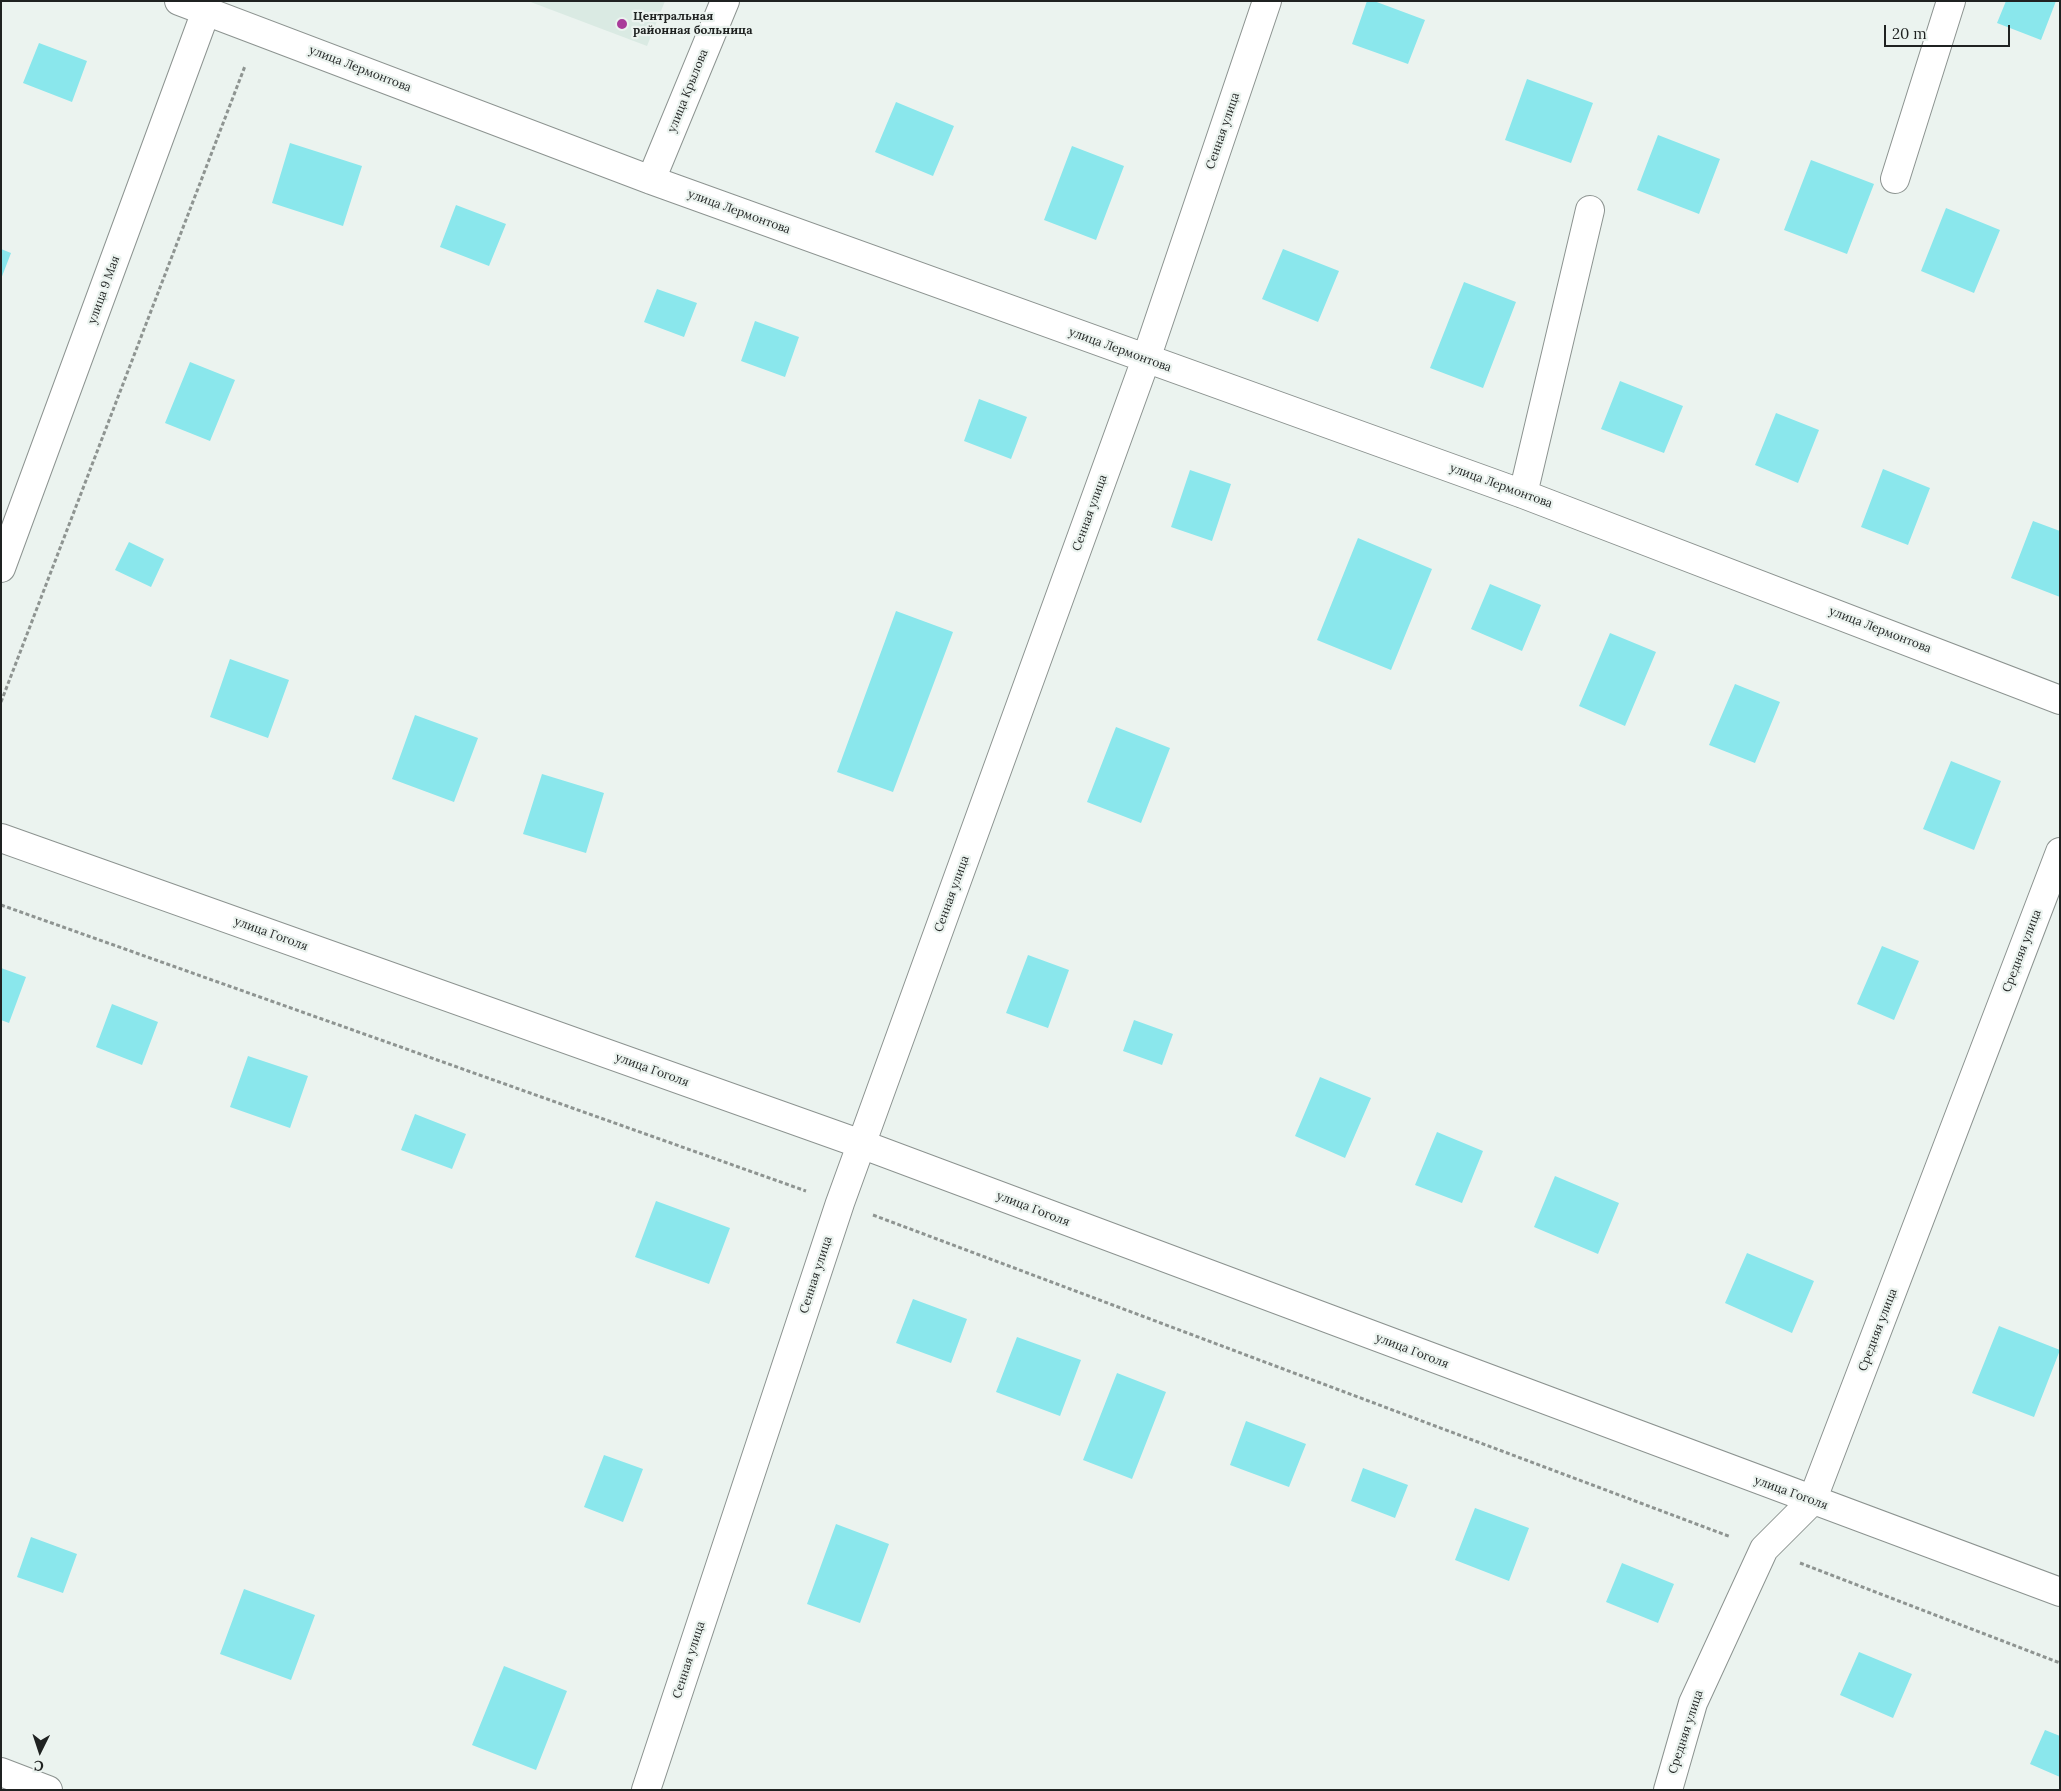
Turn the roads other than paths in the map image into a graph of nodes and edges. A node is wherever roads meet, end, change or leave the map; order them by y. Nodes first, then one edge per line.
1 (179, 1) edge
2 (725, 1) edge
3 (1267, 1) edge
4 (1951, 1) edge
5 (206, 11) junction
6 (651, 180) junction
7 (1895, 180) dead end
8 (1590, 210) dead end
9 (1146, 360) junction
10 (1524, 494) junction
11 (1, 568) edge
12 (2060, 700) edge
13 (1, 838) edge
14 (2060, 852) edge
15 (861, 1144) junction
16 (1812, 1501) junction
17 (2060, 1592) edge
18 (1, 1772) edge
19 (48, 1790) edge
20 (646, 1790) edge
21 (1668, 1790) edge

1 - 5 street, улица Лермонтова
2 - 6 street, улица Крылова
3 - 9 street, Сенная улица
4 - 7 street
5 - 6 street, улица Лермонтова
5 - 11 street, улица 9 Мая
6 - 9 street, улица Лермонтова
8 - 10 street
9 - 10 street, улица Лермонтова
9 - 15 street, Сенная улица
10 - 12 street, улица Лермонтова
13 - 15 street, улица Гоголя
14 - 16 street, Средняя улица
15 - 16 street, улица Гоголя
15 - 20 street, Сенная улица
16 - 17 street, улица Гоголя
16 - 21 street, Средняя улица
18 - 19 street

